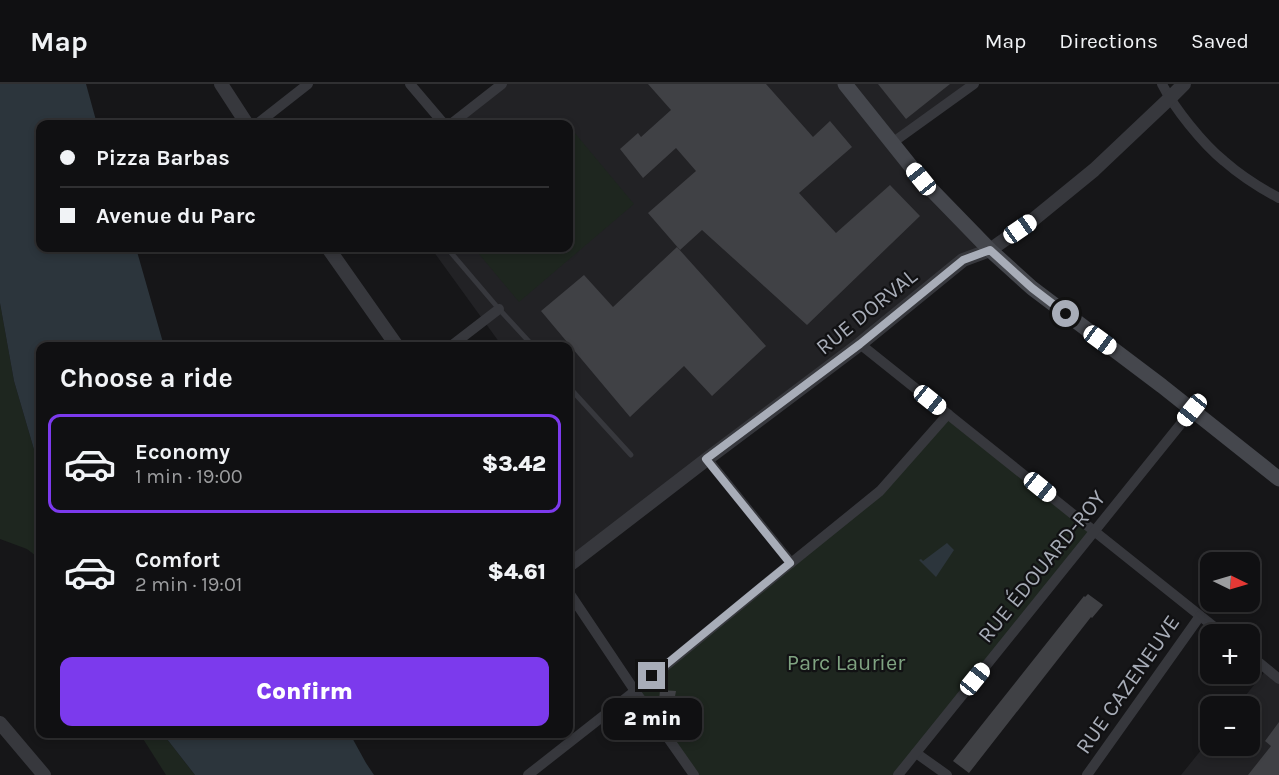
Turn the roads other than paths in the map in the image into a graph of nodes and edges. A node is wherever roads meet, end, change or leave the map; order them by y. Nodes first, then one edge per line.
1 (221, 84) edge
2 (308, 84) edge
3 (410, 84) edge
4 (502, 84) edge
5 (845, 84) edge
6 (974, 84) edge
7 (1162, 84) edge
8 (1184, 84) edge
9 (1170, 99) junction
10 (244, 120) edge
11 (262, 120) edge
12 (441, 120) edge
13 (456, 120) edge
14 (892, 143) junction
15 (1279, 198) edge
16 (990, 250) junction
17 (331, 252) edge
18 (450, 252) edge
19 (499, 309) junction
20 (394, 342) edge
21 (456, 342) edge
22 (529, 342) edge
23 (860, 344) junction
24 (573, 391) edge
25 (1192, 410) junction
26 (948, 414) junction
27 (631, 455) dead end
28 (706, 459) junction
29 (1279, 479) edge
30 (1095, 531) junction
31 (573, 562) edge
32 (790, 563) junction
33 (573, 598) edge
34 (1200, 616) junction
35 (1210, 624) edge
36 (1260, 663) edge
37 (1279, 679) edge
38 (635, 691) junction
39 (0, 723) edge
40 (916, 753) junction
41 (685, 763) junction
42 (44, 775) edge
43 (528, 775) edge
44 (694, 775) edge
45 (703, 775) edge
46 (898, 775) edge
47 (947, 775) edge
48 (1087, 775) edge

1 - 10 street
2 - 11 street
3 - 12 street
4 - 13 street
5 - 14 main road
6 - 14 street
7 - 9 street
8 - 9 street, RUE DORVAL
9 - 15 street
9 - 16 street, RUE DORVAL
14 - 16 main road
16 - 23 street, RUE DORVAL
16 - 25 main road
17 - 20 street
18 - 19 lane
19 - 21 street
19 - 22 lane
23 - 26 street
23 - 28 street, RUE DORVAL
24 - 27 lane
25 - 29 main road
25 - 30 street, RUE ÉDOUARD-ROY
26 - 30 street
26 - 32 street
28 - 31 street, RUE DORVAL
28 - 32 street
30 - 34 street
30 - 40 street, RUE ÉDOUARD-ROY
32 - 38 street
33 - 38 street
34 - 35 street
34 - 48 street, RUE CAZENEUVE
36 - 37 street
38 - 41 street
38 - 43 street
39 - 42 street
40 - 46 street, RUE ÉDOUARD-ROY
40 - 47 street
41 - 44 street
41 - 45 street

